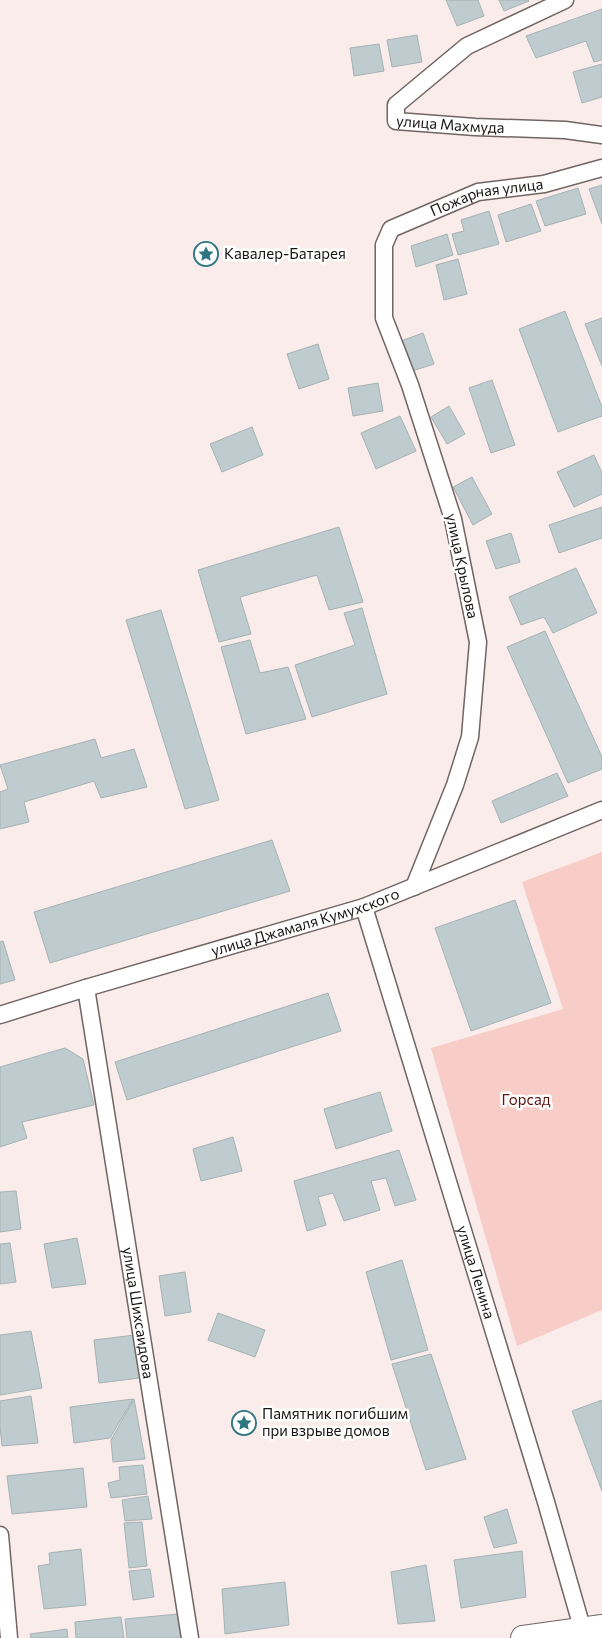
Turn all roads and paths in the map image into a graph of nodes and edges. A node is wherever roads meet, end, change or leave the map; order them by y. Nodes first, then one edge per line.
1 (565, 0) edge
2 (602, 135) edge
3 (602, 168) edge
4 (384, 245) joint
5 (602, 810) edge
6 (414, 887) junction
7 (364, 907) junction
8 (86, 988) junction
9 (0, 1015) edge
10 (0, 1535) edge
11 (590, 1632) edge
12 (9, 1638) edge
13 (190, 1638) edge
14 (523, 1638) edge

1 - 2 street, улица Махмуда
3 - 4 street, Пожарная улица
4 - 6 street, улица Крылова
5 - 6 street, улица Джамаля Кумухского
6 - 7 street, улица Джамаля Кумухского
7 - 8 street, улица Джамаля Кумухского
7 - 11 street, улица Ленина
8 - 9 street, улица Джамаля Кумухского
8 - 13 street, улица Шихсаидова
10 - 12 street
11 - 14 main road

